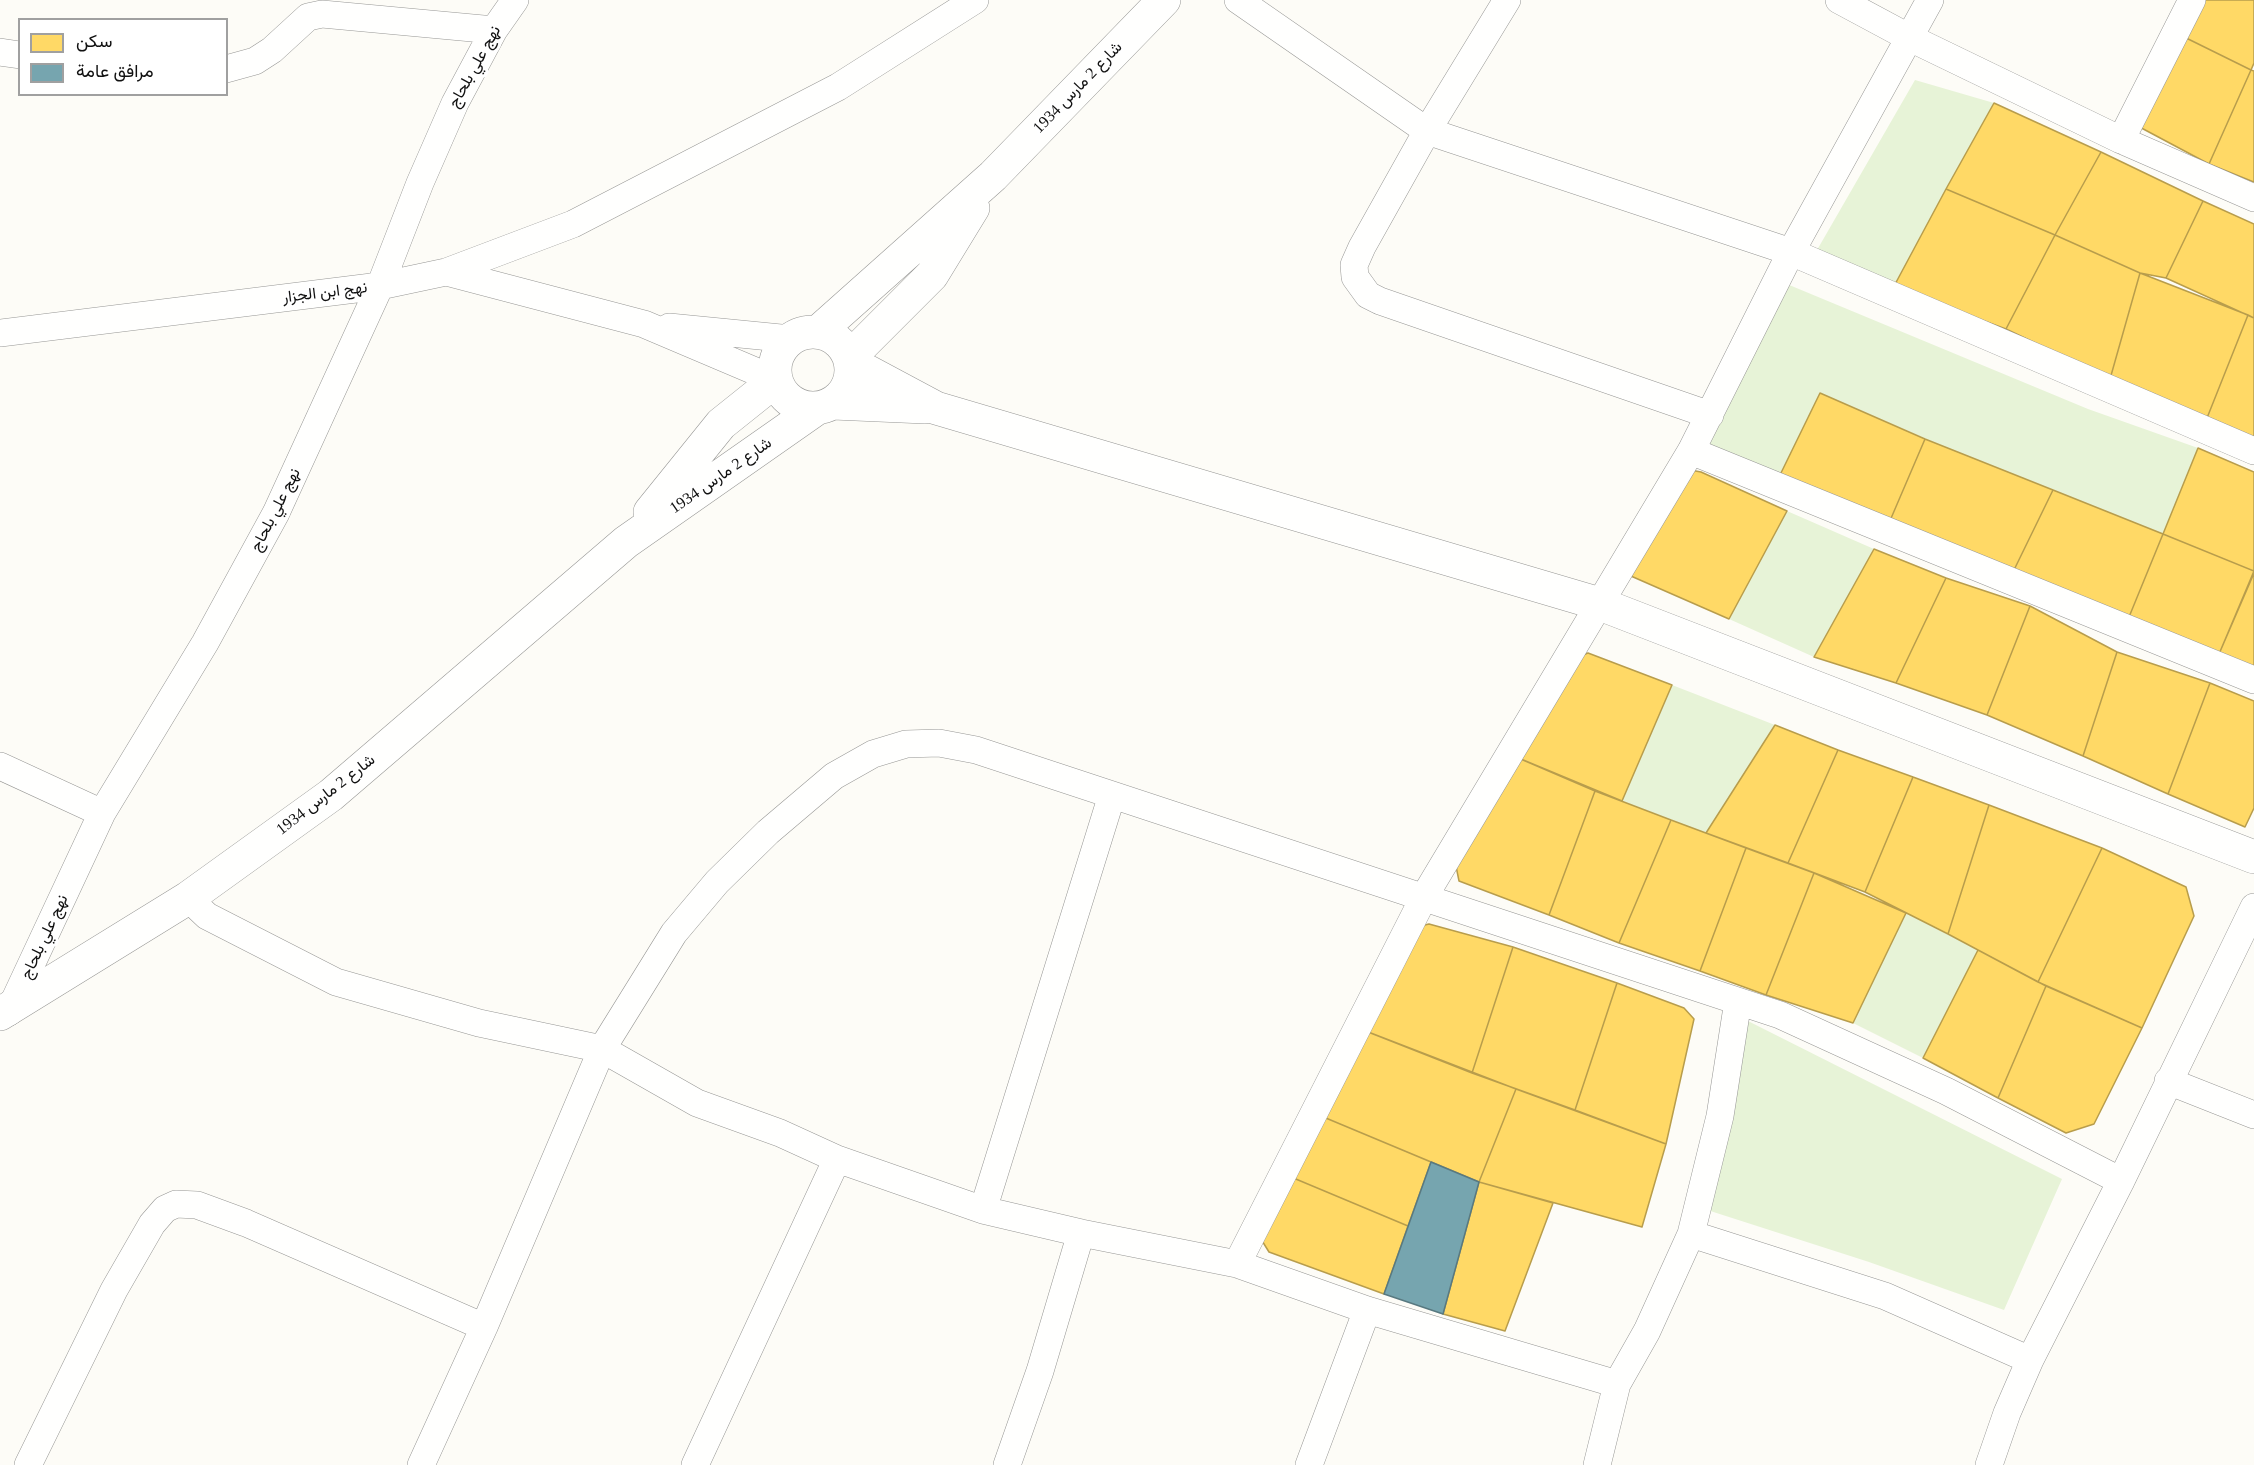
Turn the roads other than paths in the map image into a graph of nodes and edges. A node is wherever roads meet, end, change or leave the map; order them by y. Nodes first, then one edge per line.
1 (515, 0) edge
2 (975, 0) edge
3 (1164, 0) edge
4 (1238, 0) edge
5 (1508, 0) edge
6 (1839, 0) edge
7 (1930, 0) edge
8 (2192, 0) edge
9 (494, 30) junction
10 (1908, 37) junction
11 (0, 52) edge
12 (18, 55) edge
13 (228, 68) edge
14 (1427, 131) junction
15 (2121, 140) junction
16 (993, 176) junction
17 (2254, 198) edge
18 (1791, 252) junction
19 (446, 272) junction
20 (380, 286) junction
21 (644, 324) junction
22 (0, 333) edge
23 (805, 335) junction
24 (849, 360) junction
25 (776, 380) junction
26 (824, 406) junction
27 (936, 408) junction
28 (1710, 415) junction
29 (1690, 451) junction
30 (2254, 451) edge
31 (626, 542) junction
32 (1600, 604) junction
33 (2254, 680) edge
34 (0, 766) edge
35 (1112, 795) junction
36 (102, 813) junction
37 (2254, 857) edge
38 (1424, 897) junction
39 (188, 898) junction
40 (2254, 907) edge
41 (1738, 1001) junction
42 (4, 1017) edge
43 (602, 1049) junction
44 (2168, 1081) junction
45 (2254, 1115) edge
46 (837, 1159) junction
47 (2121, 1181) junction
48 (983, 1210) junction
49 (1081, 1233) junction
50 (1691, 1234) junction
51 (1237, 1264) junction
52 (1366, 1310) junction
53 (484, 1327) junction
54 (2030, 1360) junction
55 (1617, 1384) junction
56 (28, 1465) edge
57 (422, 1465) edge
58 (695, 1465) edge
59 (1006, 1465) edge
60 (1309, 1465) edge
61 (1597, 1465) edge
62 (1989, 1465) edge

1 - 9 street, نهج علي بلحاج
2 - 19 street
3 - 16 street, شارع 2 مارس 1934
4 - 14 street
5 - 14 street
6 - 10 street
7 - 10 street
8 - 15 street
9 - 13 street
9 - 20 street, نهج علي بلحاج
10 - 15 street
10 - 18 street
11 - 12 street
14 - 18 street
14 - 28 street
15 - 17 street
16 - 23 street, شارع 2 مارس 1934
16 - 24 street, شارع 2 مارس 1934
18 - 28 street
18 - 30 street
19 - 20 street, نهج ابن الجزار
19 - 21 street, نهج ابن الجزار
20 - 22 street, نهج ابن الجزار
20 - 36 street, نهج علي بلحاج
21 - 23 street
21 - 25 street
23 - 24 street
23 - 25 street
24 - 26 street
24 - 27 street
25 - 26 street
25 - 31 street, شارع 2 مارس 1934
26 - 27 street
26 - 31 street, شارع 2 مارس 1934
27 - 32 street
28 - 29 street
29 - 32 street
29 - 33 street
31 - 39 street, شارع 2 مارس 1934
32 - 37 street
32 - 38 street
34 - 36 street
35 - 38 street
35 - 43 street
35 - 48 street
36 - 42 street, نهج علي بلحاج
38 - 41 street
38 - 51 street
39 - 42 street, شارع 2 مارس 1934
39 - 43 street
40 - 44 street
41 - 47 street
41 - 50 street
43 - 46 street
43 - 53 street
44 - 45 street
44 - 47 street
46 - 48 street
46 - 58 street
47 - 54 street
48 - 49 street
49 - 51 street
49 - 59 street
50 - 54 street
50 - 55 street
51 - 52 street
52 - 55 street
52 - 60 street
53 - 56 street
53 - 57 street
54 - 62 street
55 - 61 street

